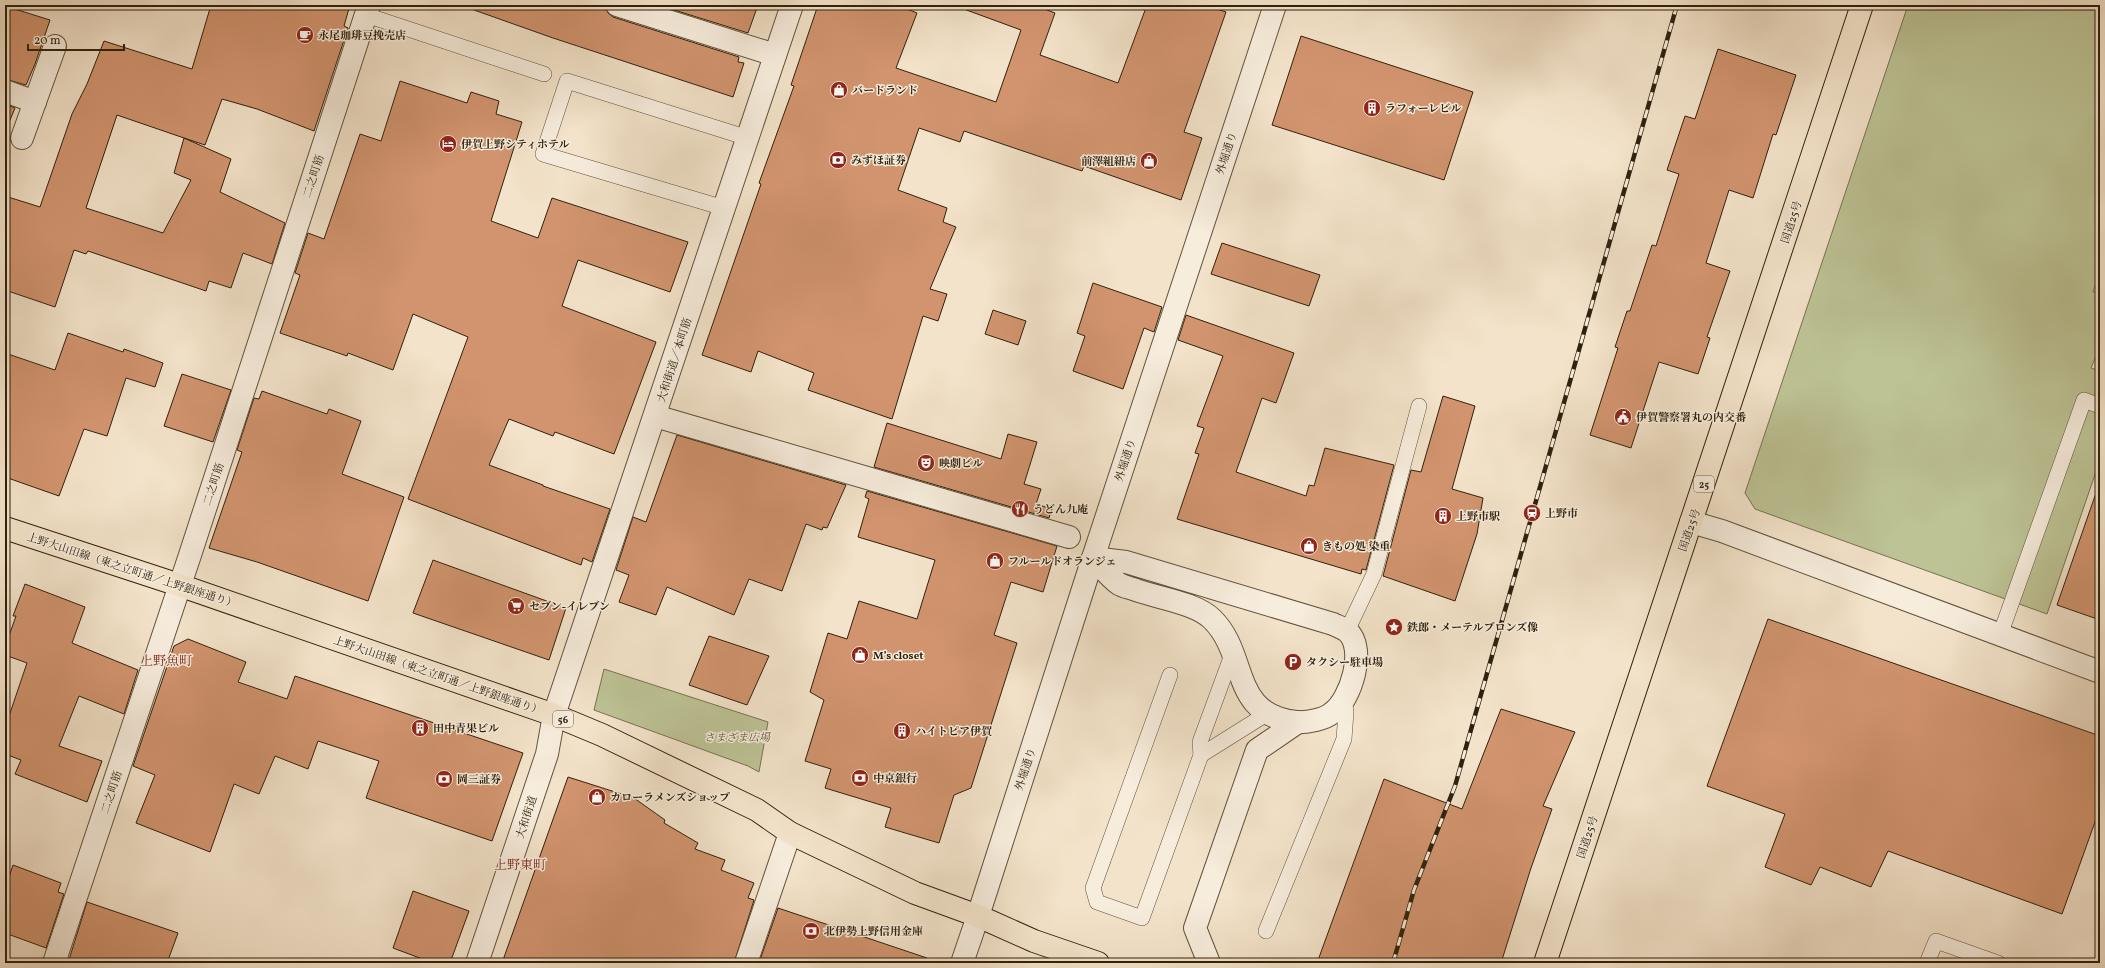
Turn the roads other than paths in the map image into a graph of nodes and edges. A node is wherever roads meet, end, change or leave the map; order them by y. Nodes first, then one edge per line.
1 (617, 5) edge
2 (792, 5) edge
3 (1275, 5) edge
4 (1862, 5) edge
5 (368, 10) edge
6 (55, 46) dead end
7 (775, 55) junction
8 (544, 74) dead end
9 (5, 91) edge
10 (35, 102) junction
11 (22, 138) dead end
12 (748, 138) junction
13 (724, 208) junction
14 (1419, 406) dead end
15 (2100, 406) edge
16 (656, 416) junction
17 (1691, 522) junction
18 (5, 528) edge
19 (1069, 537) dead end
20 (1093, 558) junction
21 (179, 585) junction
22 (1347, 631) junction
23 (2000, 635) junction
24 (1233, 652) junction
25 (2100, 672) edge
26 (1170, 675) dead end
27 (1344, 700) junction
28 (1268, 713) junction
29 (554, 715) junction
30 (1298, 722) junction
31 (1202, 755) junction
32 (790, 833) junction
33 (978, 916) junction
34 (1266, 931) dead end
35 (54, 963) edge
36 (477, 963) edge
37 (746, 963) edge
38 (962, 963) edge
39 (1098, 963) edge
40 (1209, 963) edge
41 (1545, 963) edge
42 (1928, 963) edge
43 (1998, 963) edge

1 - 7 street
2 - 7 street, 大和街道／本町筋
3 - 20 street, 外堀通り
4 - 17 main road, 国道25号 / 25
5 - 8 lane
5 - 21 street, 二之町筋
6 - 10 street
7 - 12 street, 大和街道／本町筋
9 - 10 street
10 - 11 street
12 - 13 street, 大和街道／本町筋
12 - 13 lane
13 - 16 street, 大和街道／本町筋
14 - 22 lane
15 - 23 lane
16 - 19 street
16 - 29 street, 大和街道／本町筋
17 - 23 street
17 - 41 main road, 国道25号 / 25
18 - 21 main road, 上野大山田線（東之立町通／上野銀座通り） / 56
20 - 22 street
20 - 24 street
20 - 33 street, 外堀通り
21 - 29 main road, 上野大山田線（東之立町通／上野銀座通り） / 56
21 - 35 street, 二之町筋
22 - 27 street
23 - 25 street
24 - 28 street
24 - 31 lane
26 - 31 lane
27 - 30 street
27 - 34 lane
28 - 30 street
28 - 31 lane
29 - 32 main road, 上野大山田線（東之立町通／上野銀座通り） / 56
29 - 36 street, 大和街道
30 - 40 street
32 - 33 main road, 上野大山田線（東之立町通／上野銀座通り） / 56
32 - 37 street
33 - 38 street, 外堀通り
33 - 39 main road, 上野大山田線（東之立町通／上野銀座通り） / 56
42 - 43 lane

